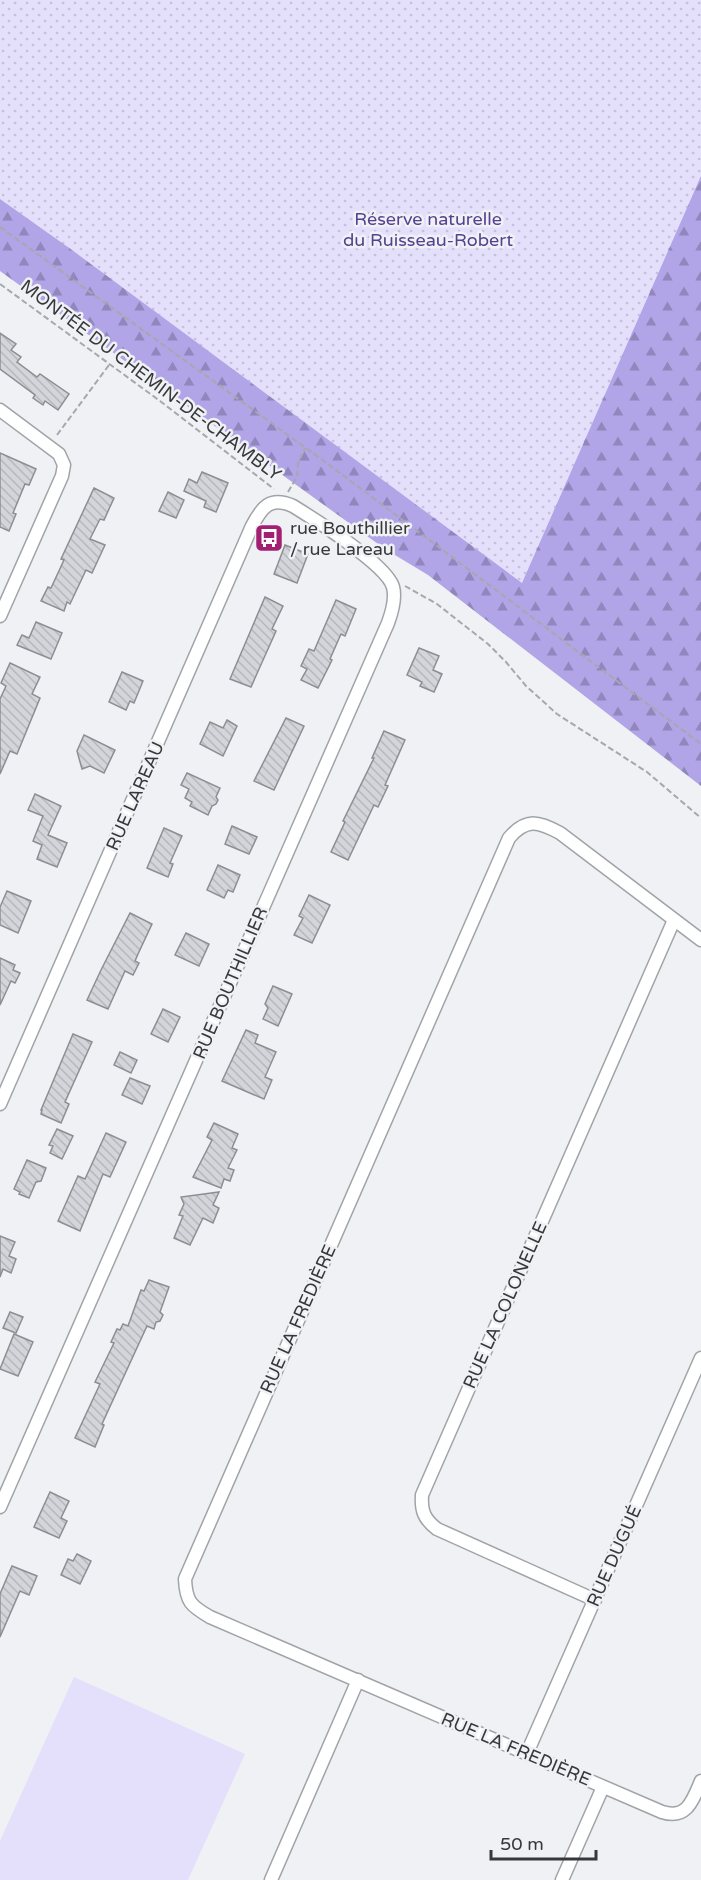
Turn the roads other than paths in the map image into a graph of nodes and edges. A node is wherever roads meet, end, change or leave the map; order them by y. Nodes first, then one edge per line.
1 (0, 410) edge
2 (282, 501) joint
3 (0, 616) edge
4 (674, 920) junction
5 (701, 940) edge
6 (0, 1104) edge
7 (701, 1358) edge
8 (0, 1507) edge
9 (595, 1600) junction
10 (358, 1680) junction
11 (526, 1753) junction
12 (701, 1781) edge
13 (603, 1787) junction
14 (271, 1880) edge
15 (562, 1880) edge

1 - 3 street
2 - 6 street, RUE LAREAU
2 - 8 street, RUE BOUTHILLIER
4 - 5 street, RUE LA FREDIÈRE
4 - 9 street, RUE LA COLONELLE
4 - 10 street, RUE LA FREDIÈRE
7 - 9 street, RUE DUGUÉ
9 - 11 street, RUE DUGUÉ
10 - 11 street, RUE LA FREDIÈRE
10 - 14 street
11 - 13 street, RUE LA FREDIÈRE
12 - 13 street, RUE LA FREDIÈRE
13 - 15 street

